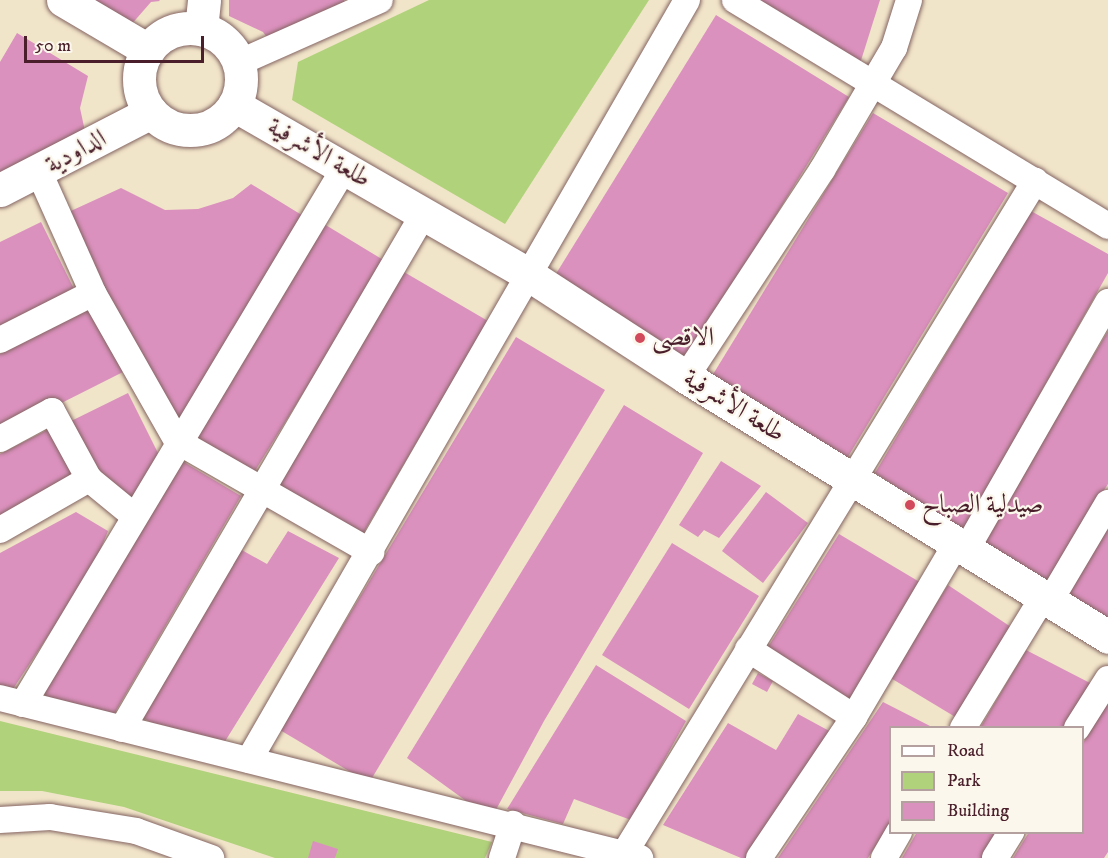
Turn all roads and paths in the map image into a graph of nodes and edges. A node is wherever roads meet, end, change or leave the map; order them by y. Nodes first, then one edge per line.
1 (63, 0) edge
2 (380, 0) edge
3 (687, 0) edge
4 (735, 0) edge
5 (909, 0) edge
6 (203, 15) edge
7 (148, 50) junction
8 (238, 63) junction
9 (874, 82) junction
10 (234, 105) junction
11 (151, 112) junction
12 (345, 167) junction
13 (39, 172) junction
14 (1035, 181) junction
15 (0, 190) edge
16 (423, 215) junction
17 (1108, 226) edge
18 (526, 273) junction
19 (93, 293) junction
20 (1108, 302) edge
21 (0, 340) edge
22 (686, 377) junction
23 (0, 439) edge
24 (177, 441) junction
25 (89, 479) junction
26 (851, 479) junction
27 (262, 491) junction
28 (1108, 503) edge
29 (134, 516) junction
30 (0, 530) edge
31 (961, 547) junction
32 (371, 552) junction
33 (1046, 599) junction
34 (1108, 638) edge
35 (747, 650) junction
36 (1108, 679) edge
37 (11, 701) edge
38 (854, 717) junction
39 (964, 726) edge
40 (1078, 726) edge
41 (122, 729) junction
42 (249, 760) junction
43 (0, 820) edge
44 (513, 824) junction
45 (898, 834) edge
46 (1010, 834) edge
47 (632, 856) edge
48 (211, 858) edge
49 (502, 858) edge
50 (759, 858) edge
51 (884, 858) edge
52 (995, 858) edge

1 - 7 main road
2 - 8 street
3 - 18 street
4 - 9 street
5 - 9 street
6 - 7 main road
6 - 8 main road
7 - 11 main road
8 - 10 main road
9 - 14 street
9 - 22 street
10 - 11 main road
10 - 12 main road, طلعة الأشرفية
11 - 13 main road, الداودية
12 - 16 main road, طلعة الأشرفية
12 - 24 street
13 - 15 main road, الداودية
13 - 19 street
14 - 17 street
14 - 26 street
16 - 18 main road, طلعة الأشرفية
16 - 27 street
18 - 22 main road, طلعة الأشرفية
18 - 32 street
19 - 21 street
19 - 24 street
20 - 31 street
22 - 26 main road, طلعة الأشرفية
23 - 25 street
24 - 27 street
24 - 29 street
25 - 29 street
25 - 30 street
26 - 31 main road, طلعة الأشرفية
26 - 35 street
27 - 32 street
27 - 41 street
28 - 33 street
29 - 37 street
31 - 33 main road, طلعة الأشرفية
31 - 38 street
32 - 42 street
33 - 34 main road, طلعة الأشرفية
33 - 39 street
35 - 38 street
35 - 47 street
36 - 40 street
37 - 41 street
38 - 50 street
41 - 42 street
42 - 44 street
43 - 48 street
44 - 47 street
44 - 49 street
45 - 51 street
46 - 52 street

